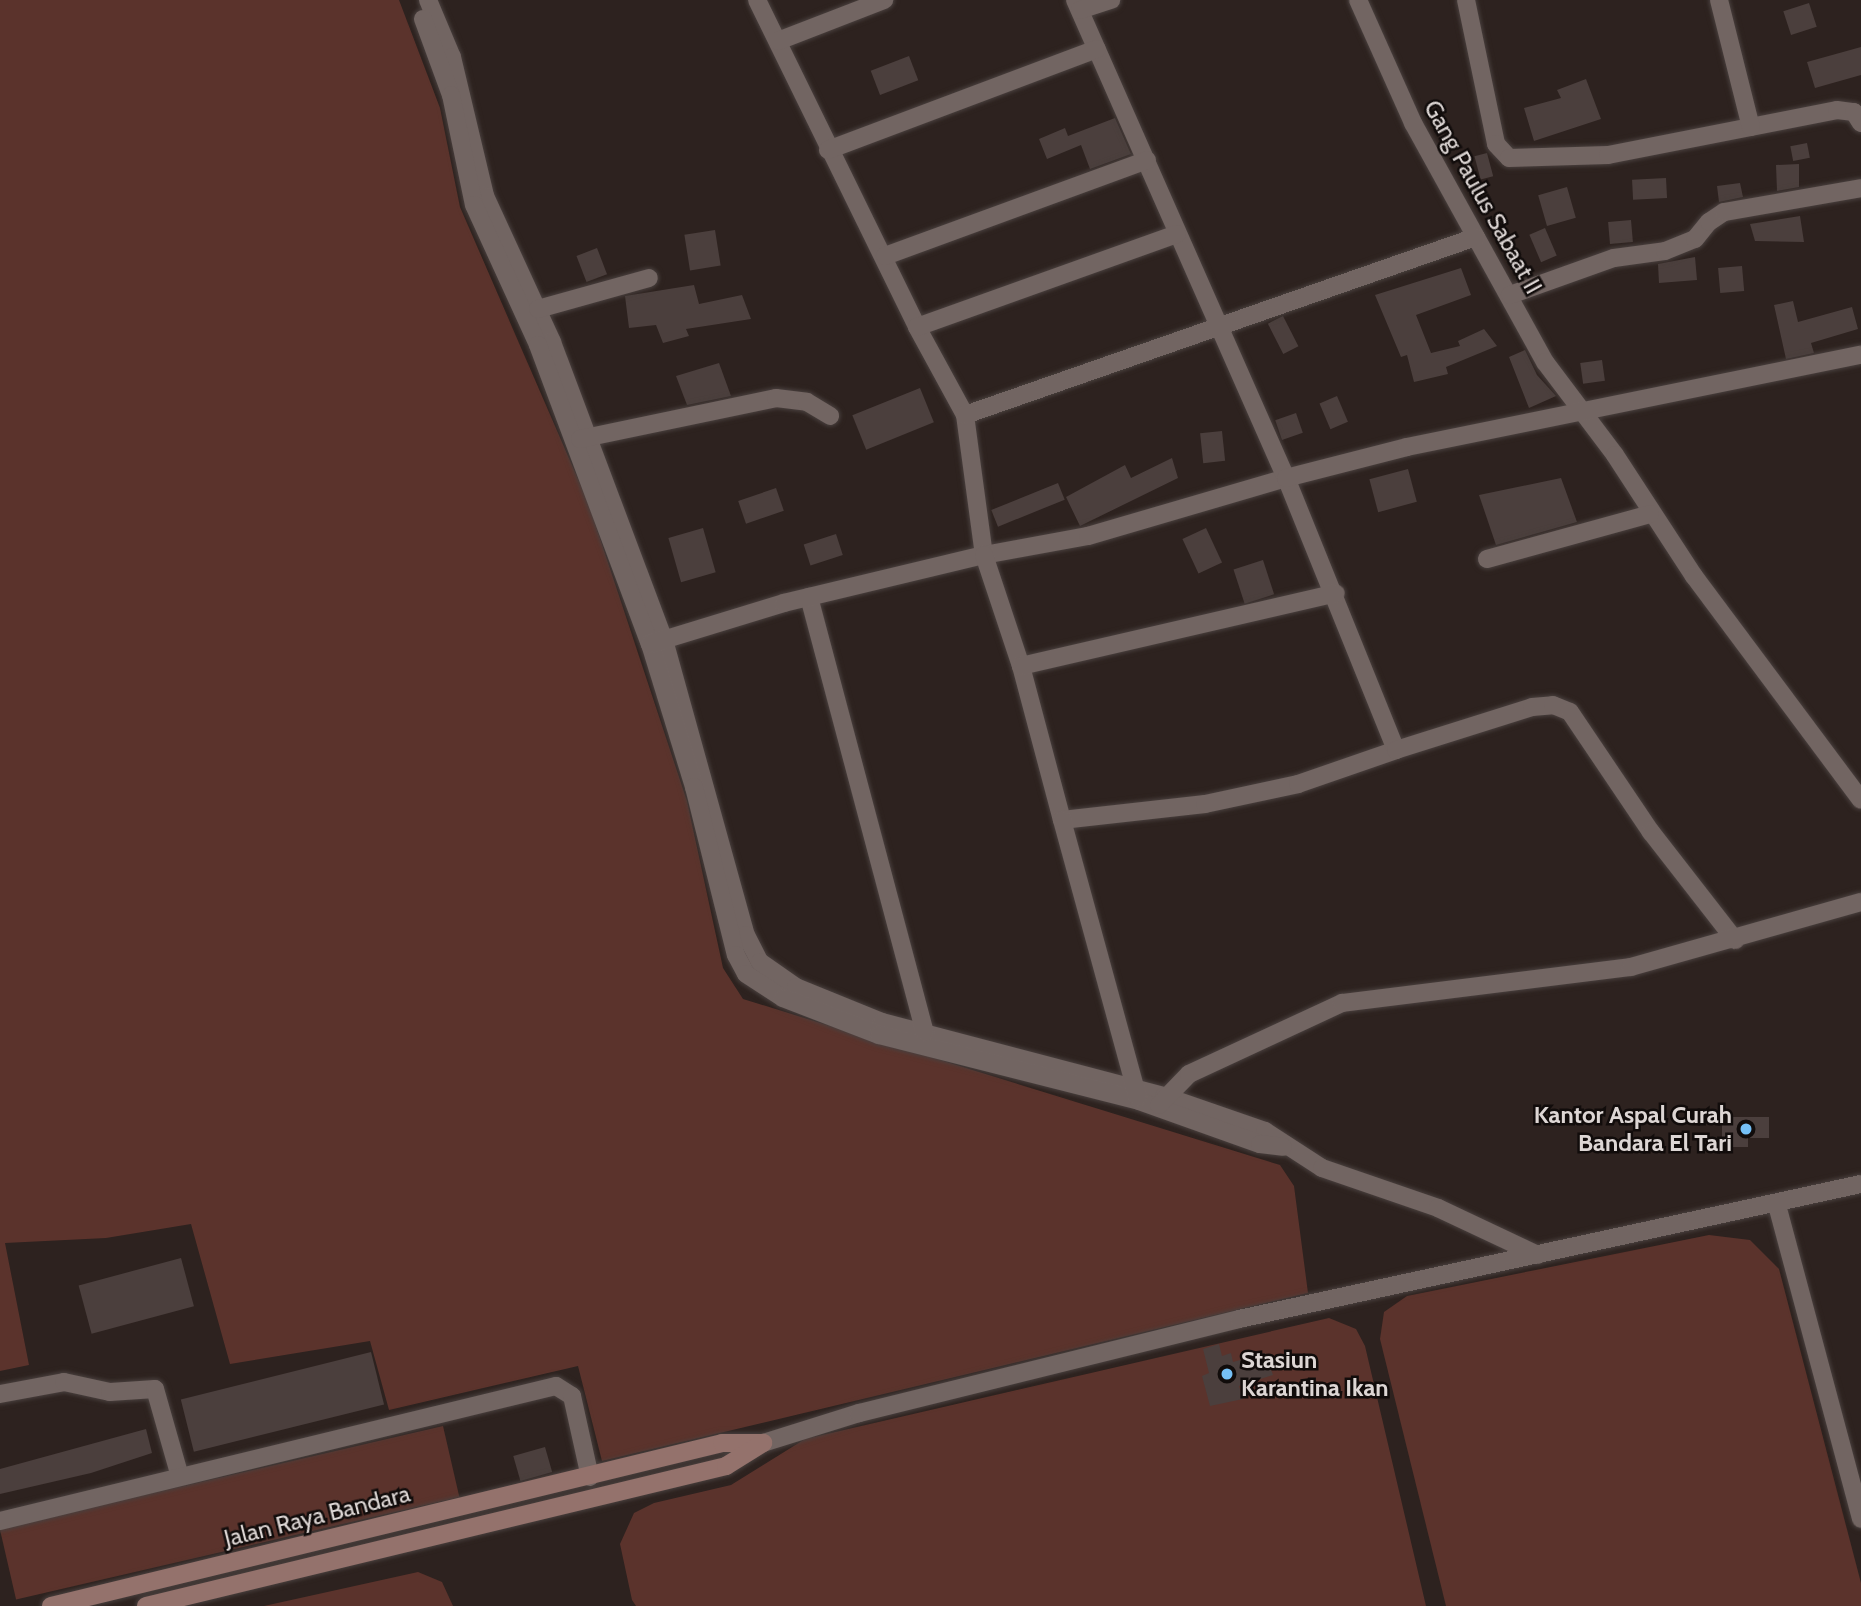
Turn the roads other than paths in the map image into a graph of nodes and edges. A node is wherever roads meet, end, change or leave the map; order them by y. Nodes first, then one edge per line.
1 (416, 0) edge
2 (428, 0) edge
3 (757, 0) edge
4 (884, 0) edge
5 (1111, 0) edge
6 (1358, 0) edge
7 (1466, 0) edge
8 (1719, 0) edge
9 (1077, 5) edge
10 (778, 41) junction
11 (1097, 49) junction
12 (1861, 123) edge
13 (1751, 127) junction
14 (828, 150) junction
15 (1147, 160) junction
16 (1861, 188) edge
17 (1178, 233) junction
18 (1476, 237) junction
19 (885, 256) junction
20 (649, 278) dead end
21 (1510, 295) junction
22 (538, 309) junction
23 (1218, 323) junction
24 (917, 327) junction
25 (1861, 355) edge
26 (1578, 411) junction
27 (965, 415) junction
28 (830, 416) dead end
29 (581, 439) junction
30 (1286, 478) junction
31 (1650, 514) junction
32 (984, 555) junction
33 (1487, 559) dead end
34 (1336, 593) junction
35 (809, 597) junction
36 (657, 642) junction
37 (1021, 666) junction
38 (1396, 750) junction
39 (1861, 800) edge
40 (1062, 820) junction
41 (1861, 902) edge
42 (1735, 940) junction
43 (925, 1032) junction
44 (1138, 1095) junction
45 (1161, 1102) junction
46 (1861, 1184) edge
47 (1777, 1205) junction
48 (1538, 1255) junction
49 (0, 1394) edge
50 (763, 1443) junction
51 (180, 1477) junction
52 (593, 1477) junction
53 (602, 1499) junction
54 (1861, 1519) edge
55 (0, 1521) edge
56 (51, 1606) edge
57 (146, 1606) edge

1 - 29 street
2 - 22 street
3 - 10 street
4 - 10 street
5 - 9 street
6 - 18 street, Gang Paulus Sabaat II
7 - 13 street
8 - 13 street
9 - 11 street
10 - 14 street
11 - 14 street
11 - 15 street
12 - 13 street
14 - 19 street
15 - 17 street
15 - 19 street
16 - 21 street
17 - 23 street
17 - 24 street
18 - 21 street, Gang Paulus Sabaat II
18 - 23 street
19 - 24 street
20 - 22 street
21 - 26 street, Gang Paulus Sabaat II
22 - 29 street
23 - 27 street
23 - 30 street
24 - 27 street
25 - 26 street
26 - 30 street
26 - 31 street, Gang Paulus Sabaat II
27 - 32 street
28 - 29 street
29 - 36 street
30 - 32 street
30 - 34 street
31 - 33 street
31 - 39 street, Gang Paulus Sabaat II
32 - 35 street
32 - 37 street
34 - 37 street
34 - 38 street
35 - 36 street
35 - 43 street
36 - 43 street
36 - 44 street
37 - 40 street
38 - 40 street
38 - 42 street
40 - 44 street
41 - 42 street
42 - 45 street
43 - 44 street
44 - 45 street
45 - 48 street
46 - 47 street
47 - 48 street
47 - 54 street
48 - 50 street
49 - 51 street
50 - 52 main road, Jalan Raya Bandara
50 - 53 main road, Jalan Raya Bandara
51 - 52 street
51 - 55 street
52 - 53 main road
52 - 56 main road, Jalan Raya Bandara
53 - 57 main road, Jalan Raya Bandara

